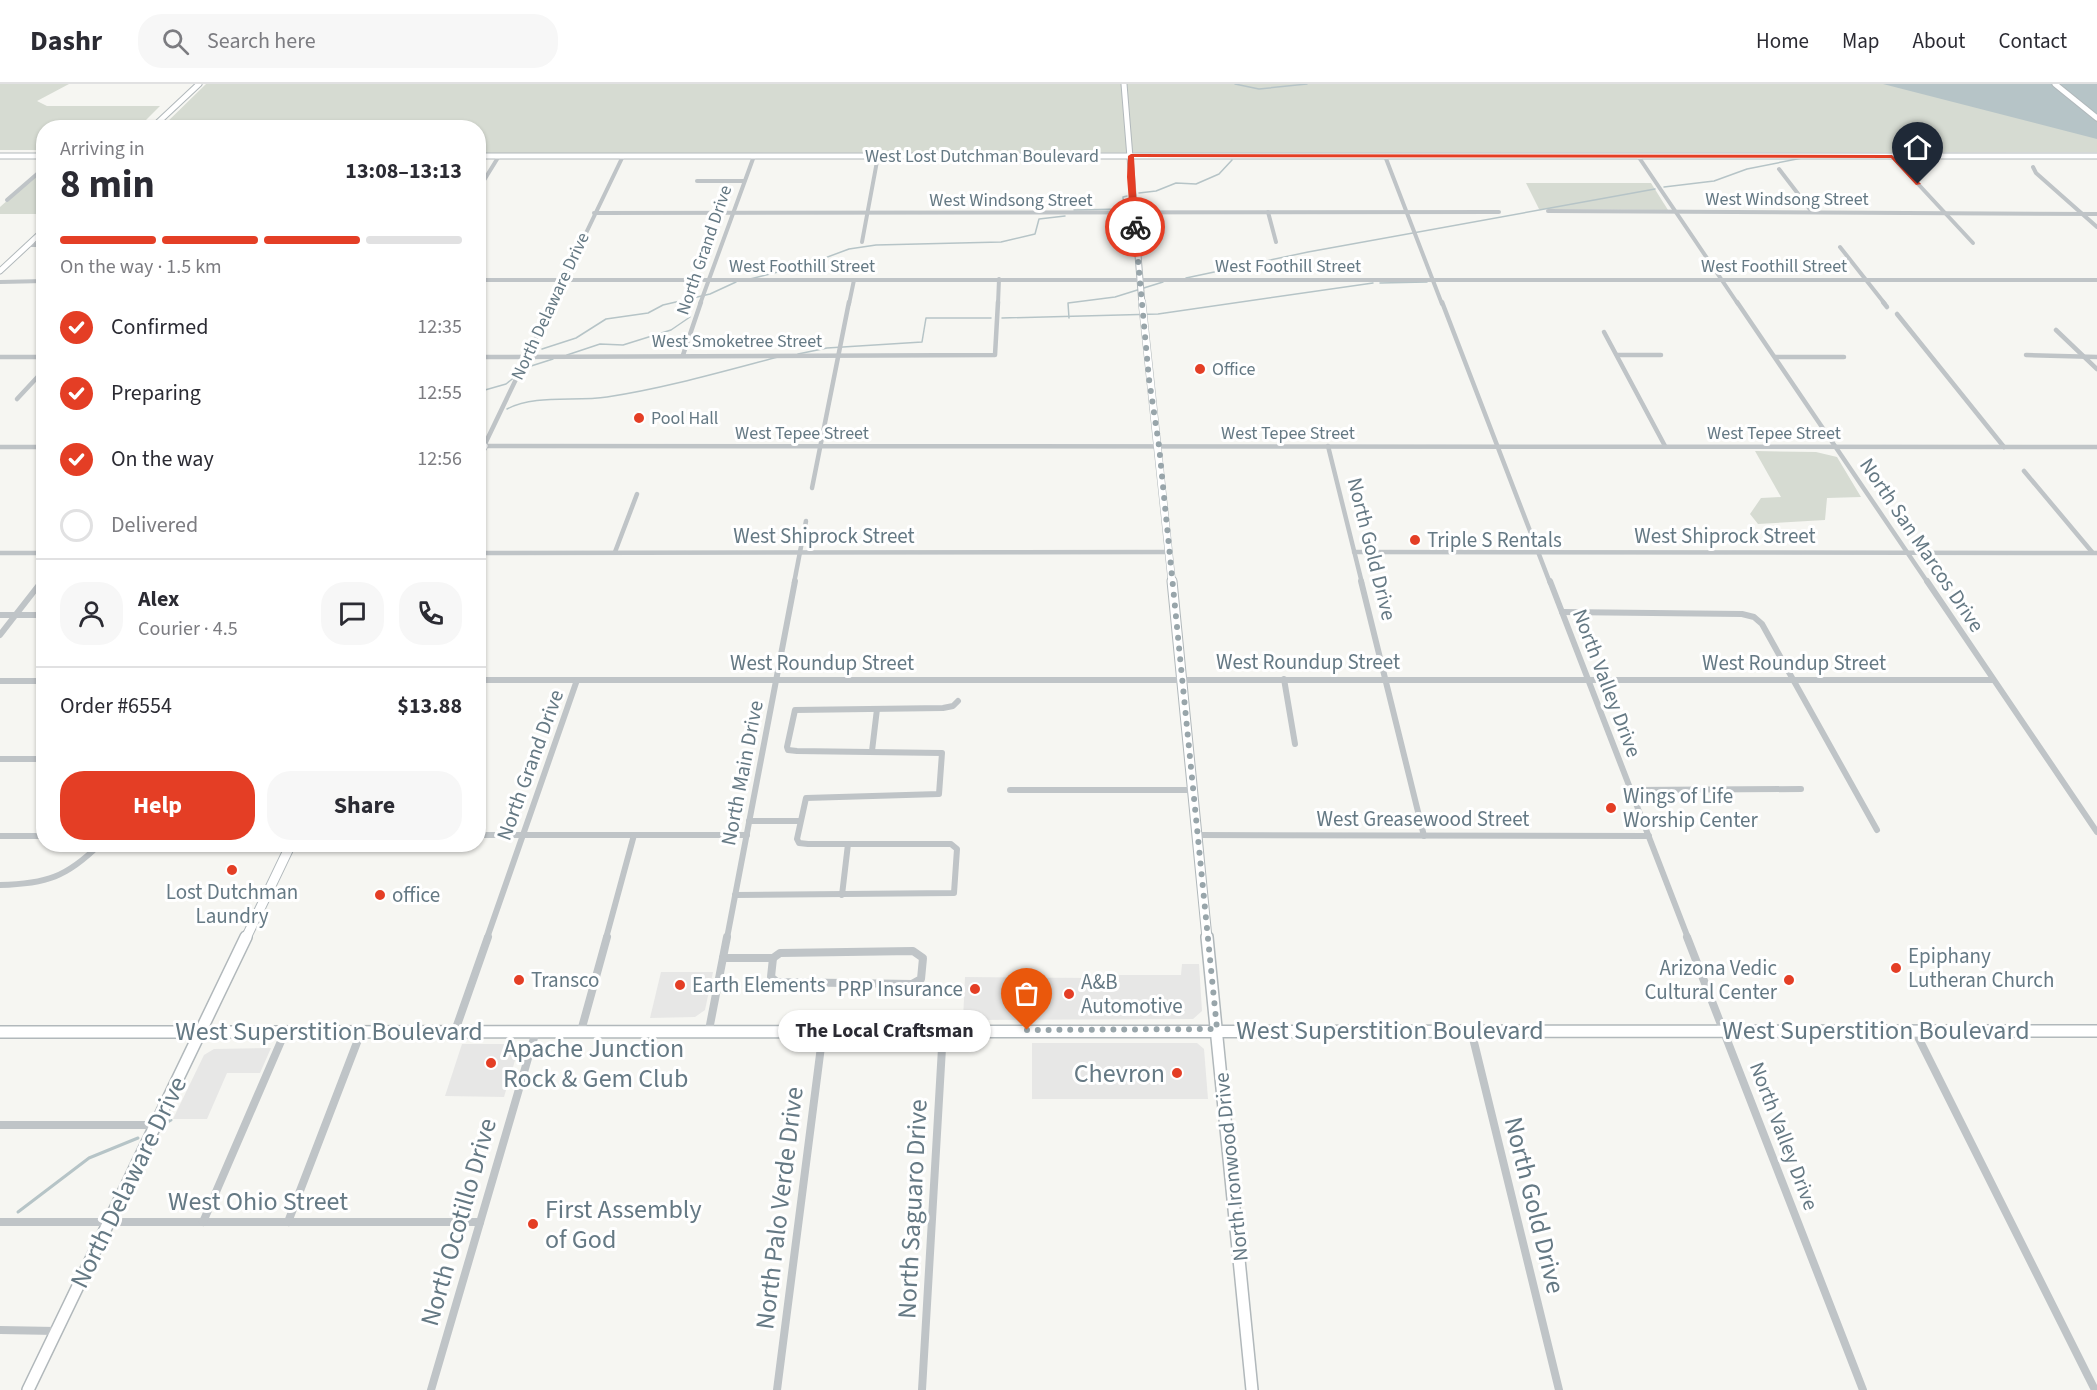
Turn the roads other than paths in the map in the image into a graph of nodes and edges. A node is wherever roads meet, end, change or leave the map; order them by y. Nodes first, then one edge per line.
1 (199, 84) edge
2 (1125, 84) edge
3 (2055, 84) edge
4 (2097, 118) edge
5 (161, 120) edge
6 (0, 156) edge
7 (36, 156) edge
8 (486, 156) edge
9 (499, 156) junction
10 (623, 156) junction
11 (754, 156) junction
12 (878, 156) junction
13 (1131, 156) junction
14 (1385, 156) junction
15 (1638, 156) junction
16 (1892, 156) junction
17 (2097, 156) edge
18 (2033, 167) dead end
19 (1779, 169) dead end
20 (36, 175) edge
21 (486, 177) edge
22 (697, 181) dead end
23 (744, 181) junction
24 (6, 200) dead end
25 (1548, 211) dead end
26 (1268, 212) junction
27 (1406, 212) junction
28 (1499, 212) dead end
29 (1676, 212) junction
30 (1812, 212) junction
31 (594, 213) junction
32 (731, 213) junction
33 (866, 213) junction
34 (1133, 213) junction
35 (1946, 214) junction
36 (2083, 214) junction
37 (2097, 214) edge
38 (2097, 226) edge
39 (36, 237) edge
40 (862, 242) dead end
41 (1276, 242) dead end
42 (1973, 243) dead end
43 (27, 245) junction
44 (36, 245) edge
45 (1840, 248) dead end
46 (0, 271) edge
47 (999, 279) junction
48 (1139, 279) junction
49 (1433, 279) junction
50 (486, 280) edge
51 (564, 280) junction
52 (710, 280) junction
53 (854, 280) junction
54 (1722, 280) junction
55 (1866, 280) junction
56 (2097, 280) edge
57 (0, 282) edge
58 (36, 282) edge
59 (1887, 307) dead end
60 (1897, 314) dead end
61 (2056, 330) dead end
62 (1604, 332) dead end
63 (683, 355) junction
64 (840, 355) junction
65 (1617, 355) junction
66 (1661, 355) dead end
67 (2026, 355) dead end
68 (527, 356) junction
69 (0, 357) edge
70 (36, 357) edge
71 (486, 357) edge
72 (1775, 357) junction
73 (1844, 357) dead end
74 (2084, 357) junction
75 (2097, 357) edge
76 (2097, 369) edge
77 (36, 379) edge
78 (17, 399) dead end
79 (486, 437) edge
80 (819, 446) junction
81 (1159, 446) junction
82 (1328, 446) junction
83 (1497, 446) junction
84 (1665, 446) junction
85 (0, 447) edge
86 (36, 447) edge
87 (486, 447) edge
88 (1835, 447) junction
89 (2004, 447) junction
90 (2097, 447) edge
91 (2024, 471) dead end
92 (812, 488) dead end
93 (637, 494) dead end
94 (806, 521) dead end
95 (615, 552) junction
96 (800, 552) junction
97 (1169, 552) junction
98 (1354, 552) junction
99 (1538, 552) junction
100 (0, 553) edge
101 (36, 553) edge
102 (486, 553) edge
103 (1907, 553) junction
104 (2094, 553) edge
105 (36, 589) edge
106 (1562, 612) junction
107 (0, 615) edge
108 (16, 615) junction
109 (36, 615) edge
110 (0, 635) edge
111 (775, 679) junction
112 (1182, 679) junction
113 (1284, 679) junction
114 (1385, 679) junction
115 (486, 680) edge
116 (577, 680) junction
117 (1588, 680) junction
118 (1791, 680) junction
119 (1993, 680) junction
120 (0, 681) edge
121 (36, 681) edge
122 (958, 701) dead end
123 (877, 709) junction
124 (1295, 744) dead end
125 (872, 751) junction
126 (0, 759) edge
127 (36, 759) edge
128 (1801, 789) dead end
129 (1010, 790) dead end
130 (1193, 790) junction
131 (1630, 790) junction
132 (749, 820) junction
133 (800, 820) junction
134 (1877, 830) dead end
135 (2097, 832) edge
136 (1197, 834) junction
137 (486, 835) edge
138 (522, 835) junction
139 (634, 835) junction
140 (747, 835) junction
141 (0, 836) edge
142 (36, 836) edge
143 (1424, 836) junction
144 (1648, 836) junction
145 (848, 844) junction
146 (92, 852) edge
147 (287, 852) edge
148 (0, 885) edge
149 (735, 895) junction
150 (842, 895) junction
151 (723, 958) junction
152 (774, 958) junction
153 (1217, 1029) junction
154 (536, 1030) junction
155 (709, 1030) junction
156 (823, 1030) junction
157 (943, 1030) junction
158 (1471, 1030) junction
159 (1726, 1030) junction
160 (361, 1031) junction
161 (455, 1031) junction
162 (581, 1031) junction
163 (1915, 1031) junction
164 (2097, 1031) edge
165 (0, 1032) edge
166 (200, 1032) junction
167 (285, 1032) junction
168 (0, 1125) edge
169 (156, 1125) junction
170 (0, 1222) edge
171 (109, 1222) junction
172 (203, 1222) junction
173 (288, 1222) junction
174 (480, 1222) junction
175 (0, 1330) edge
176 (57, 1331) junction
177 (28, 1390) edge
178 (431, 1390) edge
179 (777, 1390) edge
180 (922, 1390) edge
181 (1252, 1390) edge
182 (1559, 1390) edge
183 (1863, 1390) edge
184 (2095, 1390) edge

1 - 5 street
2 - 13 street, North Ironwood Drive
3 - 4 street
6 - 7 street
8 - 9 street, West Lost Dutchman Boulevard
9 - 10 street, West Lost Dutchman Boulevard
9 - 21 street
10 - 11 street, West Lost Dutchman Boulevard
10 - 31 street, North Delaware Drive
11 - 12 street, West Lost Dutchman Boulevard
11 - 23 street, North Grand Drive
12 - 13 street, West Lost Dutchman Boulevard
12 - 33 street
13 - 14 street, West Lost Dutchman Boulevard
13 - 34 street, North Ironwood Drive
14 - 15 street, West Lost Dutchman Boulevard
14 - 27 street, North Valley Drive
15 - 16 street, West Lost Dutchman Boulevard
15 - 29 street, North San Marcos Drive
16 - 17 street, West Lost Dutchman Boulevard
16 - 35 street
18 - 36 street
19 - 30 street
20 - 24 street
22 - 23 street
23 - 32 street, North Grand Drive
25 - 29 street, West Windsong Street
26 - 27 street, West Windsong Street
26 - 34 street, West Windsong Street
26 - 41 street
27 - 28 street, West Windsong Street
27 - 49 street, North Valley Drive
29 - 30 street, West Windsong Street
29 - 54 street, North San Marcos Drive
30 - 35 street, West Windsong Street
31 - 32 street, West Windsong Street
31 - 51 street, North Delaware Drive
32 - 33 street, West Windsong Street
32 - 52 street, North Grand Drive
33 - 34 street, West Windsong Street
33 - 40 street
34 - 48 street, North Ironwood Drive
35 - 36 street, West Windsong Street
35 - 42 street
36 - 37 street, West Windsong Street
36 - 38 street
39 - 43 street
43 - 44 street
43 - 46 street
45 - 55 street
47 - 48 street, West Foothill Street
47 - 53 street, West Foothill Street
47 - 64 street, West Smoketree Street
48 - 49 street, West Foothill Street
48 - 81 street, North Ironwood Drive
49 - 54 street, West Foothill Street
49 - 83 street, North Valley Drive
50 - 51 street, West Foothill Street
51 - 52 street, West Foothill Street
51 - 68 street, North Delaware Drive
52 - 53 street, West Foothill Street
52 - 63 street, North Grand Drive
53 - 64 street
54 - 55 street, West Foothill Street
54 - 72 street, North San Marcos Drive
55 - 56 street, West Foothill Street
55 - 59 street
57 - 58 street
60 - 89 street
61 - 74 street
62 - 65 street
63 - 64 street, West Smoketree Street
63 - 68 street, West Smoketree Street
64 - 80 street
65 - 66 street
65 - 84 street
67 - 74 street
68 - 71 street, West Smoketree Street
68 - 79 street, North Delaware Drive
69 - 70 street
72 - 73 street
72 - 88 street, North San Marcos Drive
74 - 75 street
74 - 76 street
77 - 78 street
80 - 81 street, West Tepee Street
80 - 87 street, West Tepee Street
80 - 92 street
81 - 82 street, West Tepee Street
81 - 97 street, North Ironwood Drive
82 - 83 street, West Tepee Street
82 - 98 street, North Gold Drive
83 - 84 street, West Tepee Street
83 - 99 street, North Valley Drive
84 - 88 street, West Tepee Street
85 - 86 street
88 - 89 street, West Tepee Street
88 - 103 street, North San Marcos Drive
89 - 90 street, West Tepee Street
91 - 104 street
93 - 95 street
94 - 96 street, North Main Drive
95 - 96 street, West Shiprock Street
95 - 102 street, West Shiprock Street
96 - 97 street, West Shiprock Street
96 - 111 street, North Main Drive
97 - 112 street, North Ironwood Drive
98 - 99 street, West Shiprock Street
98 - 114 street, North Gold Drive
99 - 103 street, West Shiprock Street
99 - 106 street, North Valley Drive
100 - 101 street
103 - 104 street, West Shiprock Street
103 - 119 street, North San Marcos Drive
105 - 108 street
106 - 117 street, North Valley Drive
106 - 118 street
107 - 108 street
108 - 109 street
108 - 110 street
111 - 112 street, West Roundup Street
111 - 116 street, West Roundup Street
111 - 132 street, North Main Drive
112 - 113 street, West Roundup Street
112 - 130 street, North Ironwood Drive
113 - 114 street, West Roundup Street
113 - 124 street
114 - 117 street, West Roundup Street
114 - 143 street, North Gold Drive
115 - 116 street, West Roundup Street
116 - 138 street, North Grand Drive
117 - 118 street, West Roundup Street
117 - 131 street, North Valley Drive
118 - 119 street, West Roundup Street
118 - 134 street
119 - 135 street, North San Marcos Drive
120 - 121 street
122 - 123 street
123 - 125 street
123 - 125 street
125 - 133 street
126 - 127 street
128 - 131 street
129 - 130 street
130 - 136 street, North Ironwood Drive
131 - 144 street, North Valley Drive
132 - 133 street
132 - 140 street, North Main Drive
133 - 145 street
136 - 143 street, West Greasewood Street
136 - 153 street, North Ironwood Drive
137 - 138 street
138 - 139 street
138 - 161 street, North Grand Drive
139 - 140 street
139 - 162 street
140 - 149 street, North Main Drive
141 - 142 street
143 - 144 street, West Greasewood Street
144 - 159 street, North Valley Drive
145 - 150 street
145 - 150 street
146 - 148 street
147 - 166 street, North Delaware Drive
149 - 150 street
149 - 151 street, North Main Drive
151 - 152 street
151 - 155 street, North Main Drive
152 - 152 street
153 - 157 street, West Superstition Boulevard
153 - 158 street, West Superstition Boulevard
153 - 181 street, North Ironwood Drive
154 - 161 street, West Superstition Boulevard
154 - 162 street, West Superstition Boulevard
154 - 174 street, North Ocotillo Drive
155 - 156 street, West Superstition Boulevard
155 - 162 street, West Superstition Boulevard
156 - 157 street, West Superstition Boulevard
156 - 179 street, North Palo Verde Drive
157 - 180 street, North Saguaro Drive
158 - 159 street, West Superstition Boulevard
158 - 182 street, North Gold Drive
159 - 163 street, West Superstition Boulevard
159 - 183 street, North Valley Drive
160 - 161 street, West Superstition Boulevard
160 - 167 street, West Superstition Boulevard
160 - 173 street
163 - 164 street, West Superstition Boulevard
163 - 184 street
165 - 166 street, West Superstition Boulevard
166 - 167 street, West Superstition Boulevard
166 - 169 street, North Delaware Drive
167 - 172 street
168 - 169 street
169 - 171 street, North Delaware Drive
170 - 171 street, West Ohio Street
171 - 172 street, West Ohio Street
171 - 176 street, North Delaware Drive
172 - 173 street, West Ohio Street
173 - 174 street, West Ohio Street
174 - 178 street, North Ocotillo Drive
175 - 176 street
176 - 177 street, North Delaware Drive

